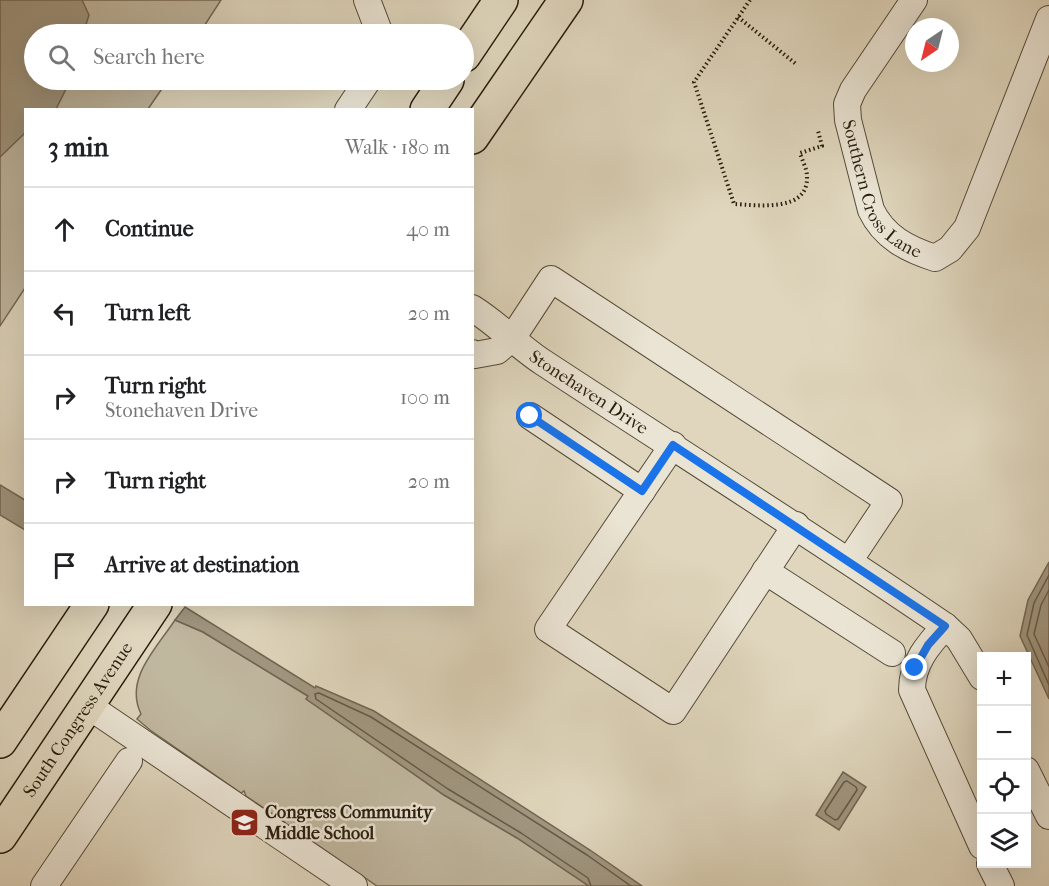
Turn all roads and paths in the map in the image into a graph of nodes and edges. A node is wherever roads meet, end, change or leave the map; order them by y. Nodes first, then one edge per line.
1 (367, 0) edge
2 (501, 0) edge
3 (566, 0) edge
4 (750, 0) edge
5 (914, 0) edge
6 (738, 17) junction
7 (1049, 19) edge
8 (376, 24) edge
9 (474, 40) edge
10 (796, 64) dead end
11 (361, 90) edge
12 (440, 90) edge
13 (349, 108) edge
14 (428, 108) edge
15 (818, 131) dead end
16 (474, 134) edge
17 (474, 309) edge
18 (513, 337) junction
19 (474, 354) edge
20 (530, 416) dead end
21 (673, 445) junction
22 (642, 491) junction
23 (796, 525) junction
24 (849, 561) junction
25 (765, 571) junction
26 (91, 606) edge
27 (154, 606) edge
28 (945, 626) junction
29 (892, 653) dead end
30 (977, 670) edge
31 (87, 705) junction
32 (0, 741) edge
33 (129, 761) dead end
34 (1031, 780) edge
35 (1049, 816) edge
36 (0, 836) edge
37 (977, 837) edge
38 (992, 868) edge
39 (44, 886) edge
40 (354, 886) edge
41 (1001, 886) edge

1 - 8 street
2 - 9 main road
3 - 16 main road
4 - 6 path
5 - 7 street, Southern Cross Lane
6 - 10 path
6 - 15 path
11 - 13 street
12 - 14 main road
17 - 18 street, Stonehaven Drive
18 - 19 street, Stonehaven Drive
18 - 21 street, Stonehaven Drive
18 - 24 street
20 - 22 street
21 - 22 street
21 - 23 street, Stonehaven Drive
22 - 25 street
23 - 24 street, Stonehaven Drive
23 - 25 street
24 - 28 street, Stonehaven Drive
25 - 29 street
26 - 32 main road
27 - 31 main road, South Congress Avenue
28 - 30 street, Stonehaven Drive
28 - 37 street
31 - 36 main road, South Congress Avenue
31 - 40 street
33 - 39 street
34 - 35 street
38 - 41 street

